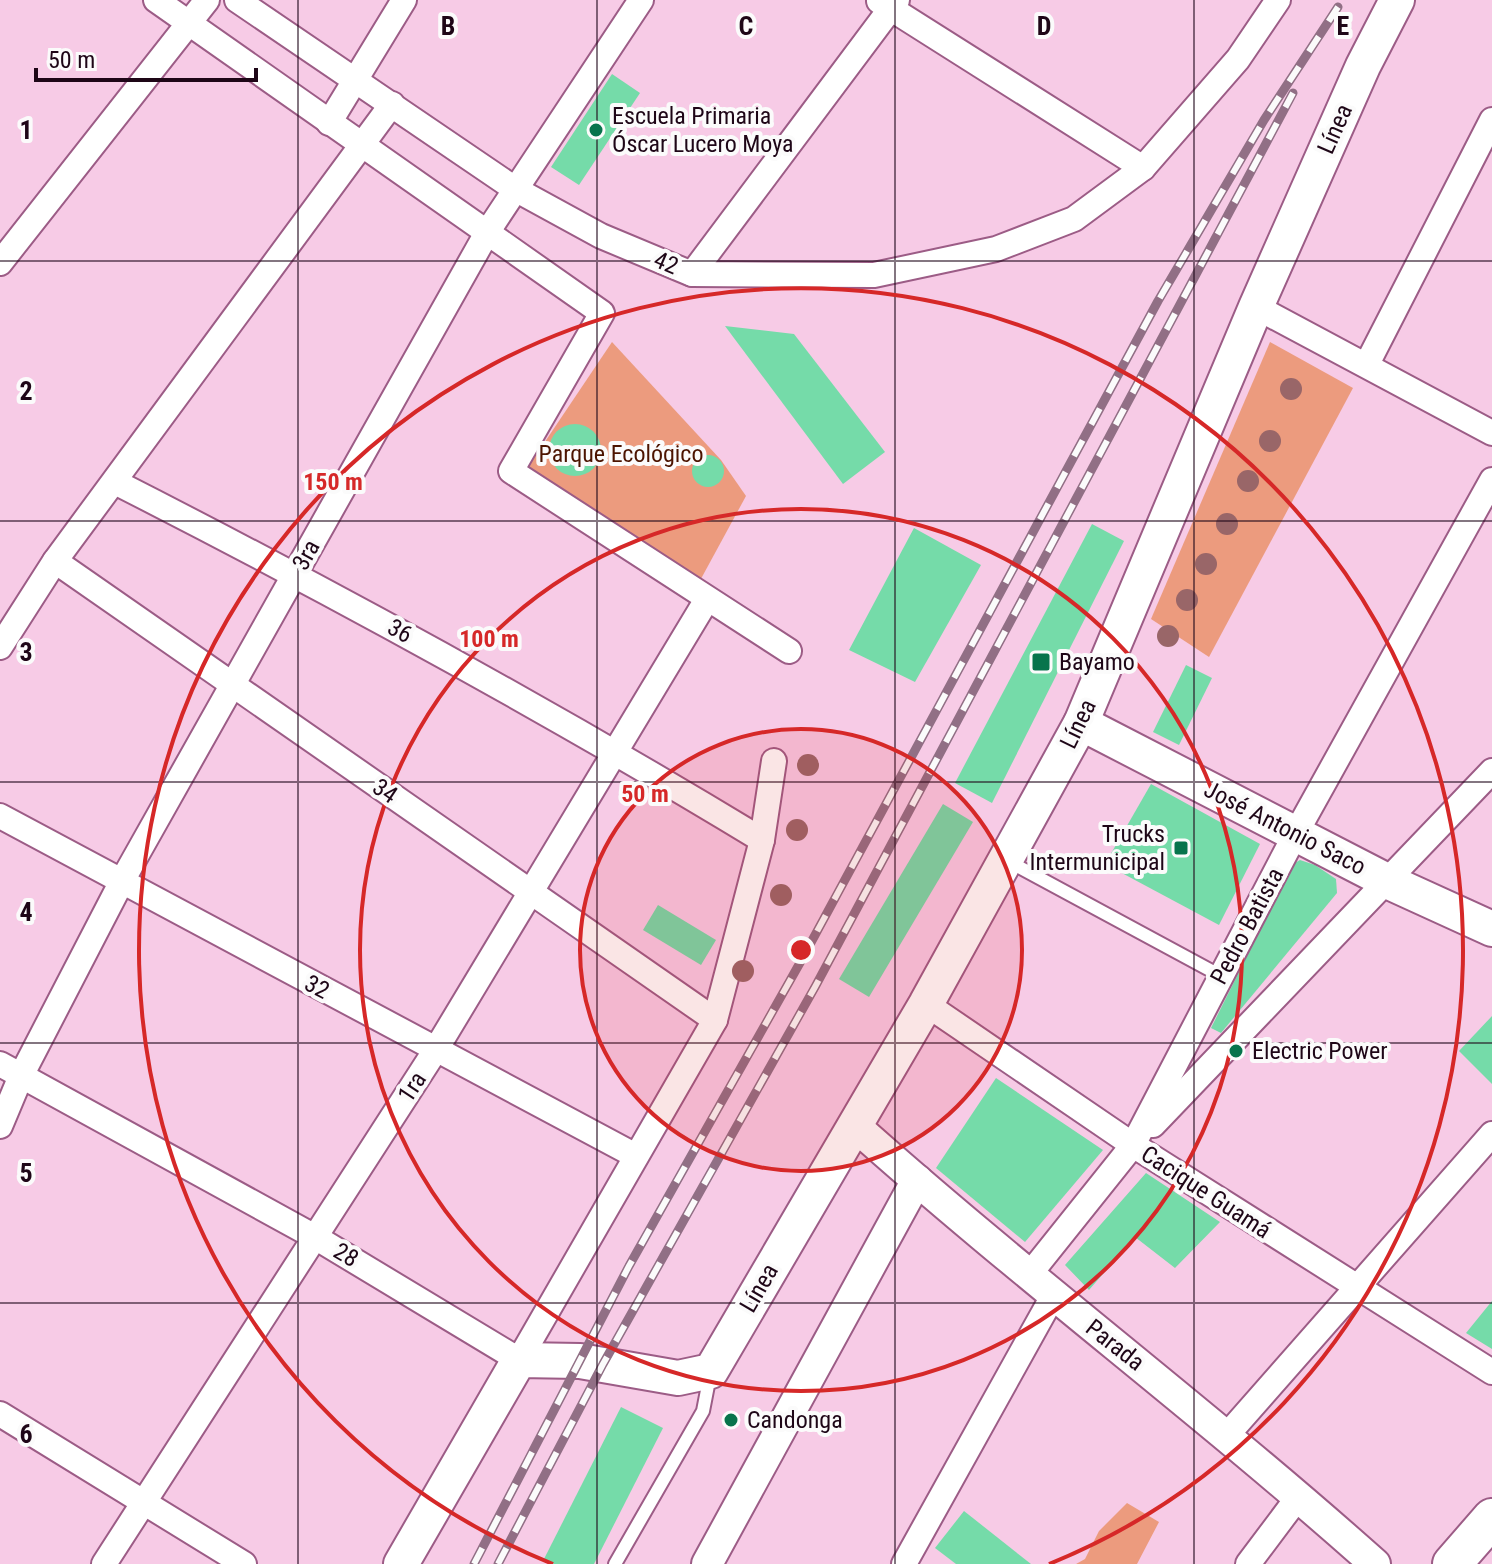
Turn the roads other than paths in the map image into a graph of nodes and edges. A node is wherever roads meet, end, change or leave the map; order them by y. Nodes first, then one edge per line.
1 (156, 0) edge
2 (207, 0) edge
3 (237, 0) edge
4 (404, 0) edge
5 (641, 0) edge
6 (1278, 0) edge
7 (1397, 0) edge
8 (888, 3) edge
9 (187, 23) junction
10 (355, 80) junction
11 (392, 104) junction
12 (1492, 120) edge
13 (329, 123) junction
14 (363, 147) junction
15 (1143, 168) junction
16 (515, 189) junction
17 (488, 231) junction
18 (0, 263) edge
19 (692, 274) junction
20 (1256, 307) junction
21 (1367, 364) junction
22 (1492, 433) edge
23 (1492, 480) edge
24 (115, 482) junction
25 (55, 561) junction
26 (295, 573) junction
27 (706, 601) junction
28 (0, 647) edge
29 (789, 651) dead end
30 (230, 685) junction
31 (1081, 723) junction
32 (617, 752) junction
33 (774, 761) dead end
34 (1492, 771) edge
35 (0, 816) edge
36 (1296, 833) junction
37 (762, 840) junction
38 (1004, 859) junction
39 (122, 881) junction
40 (1389, 882) junction
41 (532, 890) junction
42 (1492, 929) edge
43 (1221, 976) junction
44 (926, 1004) junction
45 (715, 1020) junction
46 (435, 1051) junction
47 (10, 1070) edge
48 (854, 1125) junction
49 (0, 1126) edge
50 (1492, 1134) edge
51 (1133, 1145) junction
52 (636, 1156) junction
53 (917, 1180) junction
54 (315, 1237) junction
55 (1029, 1275) junction
56 (1357, 1289) junction
57 (1053, 1296) junction
58 (519, 1360) junction
59 (711, 1371) junction
60 (1492, 1372) edge
61 (0, 1414) edge
62 (1228, 1434) junction
63 (1299, 1496) junction
64 (144, 1501) junction
65 (1492, 1518) edge
66 (104, 1564) edge
67 (244, 1564) edge
68 (401, 1564) edge
69 (615, 1564) edge
70 (707, 1564) edge
71 (904, 1564) edge
72 (1248, 1564) edge
73 (1375, 1564) edge
74 (1452, 1564) edge

1 - 9 street
2 - 9 street
3 - 10 street, 42
4 - 10 street
5 - 16 street, 3ra
6 - 15 street, 42
7 - 20 main road, Línea
8 - 15 street
8 - 19 street
9 - 13 street
9 - 18 street
10 - 11 street, 42
10 - 13 street
11 - 14 street
11 - 16 street, 42
12 - 21 street
13 - 14 street
14 - 17 street
14 - 24 street
15 - 19 street, 42
16 - 17 street, 3ra
16 - 19 street, 42
17 - 26 street, 3ra
17 - 27 street
20 - 21 street
20 - 31 main road, Línea
21 - 22 street
23 - 36 street, Pedro Batista
24 - 25 street
24 - 26 street, 36
25 - 28 street
25 - 30 street, 34
26 - 30 street, 3ra
26 - 32 street, 36
27 - 29 street
27 - 32 street, 1ra
30 - 39 street, 3ra
30 - 41 street, 34
31 - 36 main road, José Antonio Saco
31 - 38 main road, Línea
32 - 37 street, 36
32 - 41 street, 1ra
33 - 37 street
34 - 40 street
35 - 39 street, 32
36 - 40 main road, José Antonio Saco
36 - 43 street, Pedro Batista
37 - 45 street
38 - 43 lane
38 - 44 main road, Línea
39 - 46 street, 32
39 - 47 street, 3ra
40 - 42 main road, José Antonio Saco
40 - 51 street
41 - 45 street, 34
41 - 46 street, 1ra
43 - 51 street, Pedro Batista
44 - 48 main road, Línea
44 - 51 street, Cacique Guamá
45 - 52 street
46 - 52 street, 32
46 - 54 street, 1ra
47 - 49 street, 3ra
47 - 54 street, 28
48 - 53 street, Parada
48 - 59 main road, Línea
50 - 56 street
51 - 55 street, Pedro Batista
51 - 56 street, Cacique Guamá
52 - 58 street
53 - 55 street, Parada
53 - 70 street
54 - 58 street, 28
54 - 64 street, 1ra
55 - 57 street, Parada
56 - 60 street, Cacique Guamá
56 - 62 street
57 - 62 street, Parada
57 - 71 street
58 - 59 main road
58 - 68 main road
59 - 69 lane
61 - 64 street
62 - 63 street, Parada
63 - 72 street
63 - 73 street, Parada
64 - 66 street, 1ra
64 - 67 street
65 - 74 main road

